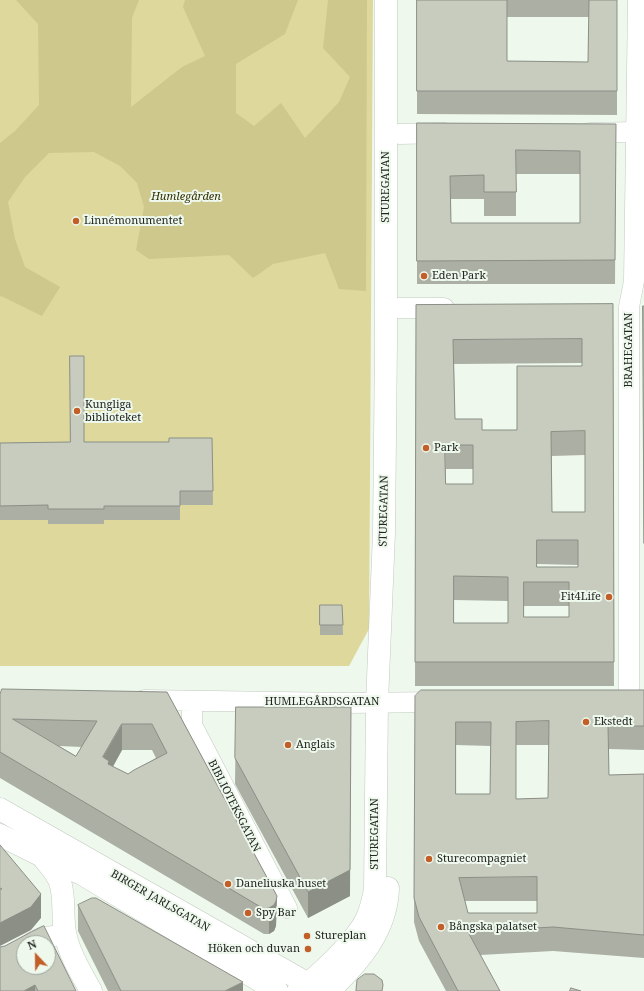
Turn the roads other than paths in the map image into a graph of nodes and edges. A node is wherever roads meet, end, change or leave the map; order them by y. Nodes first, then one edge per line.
1 (386, 0) edge
2 (397, 0) edge
3 (638, 0) edge
4 (636, 132) junction
5 (466, 133) edge
6 (574, 133) edge
7 (399, 134) junction
8 (628, 307) edge
9 (398, 308) junction
10 (458, 308) edge
11 (123, 700) edge
12 (608, 700) edge
13 (637, 700) edge
14 (192, 701) junction
15 (384, 702) junction
16 (463, 702) edge
17 (0, 809) edge
18 (0, 835) edge
19 (42, 856) junction
20 (287, 908) dead end
21 (65, 935) junction
22 (56, 936) edge
23 (308, 989) edge
24 (91, 991) edge
25 (277, 991) edge
26 (329, 991) edge

1 - 15 street, STUREGATAN
2 - 7 street, STUREGATAN
3 - 4 street, BRAHEGATAN
4 - 6 street
4 - 8 street, BRAHEGATAN
5 - 7 street
7 - 9 street, STUREGATAN
8 - 13 street, BRAHEGATAN
9 - 10 street
9 - 15 street, STUREGATAN
11 - 14 street, HUMLEGÅRDSGATAN
12 - 13 street
14 - 15 street, HUMLEGÅRDSGATAN
14 - 20 street, BIBLIOTEKSGATAN
15 - 16 street, HUMLEGÅRDSGATAN
15 - 23 street, STUREGATAN
15 - 26 street, STUREGATAN
17 - 23 street, BIRGER JARLSGATAN
18 - 19 street, BIRGER JARLSGATAN
19 - 21 street
19 - 25 street, BIRGER JARLSGATAN
21 - 22 street
21 - 24 street

